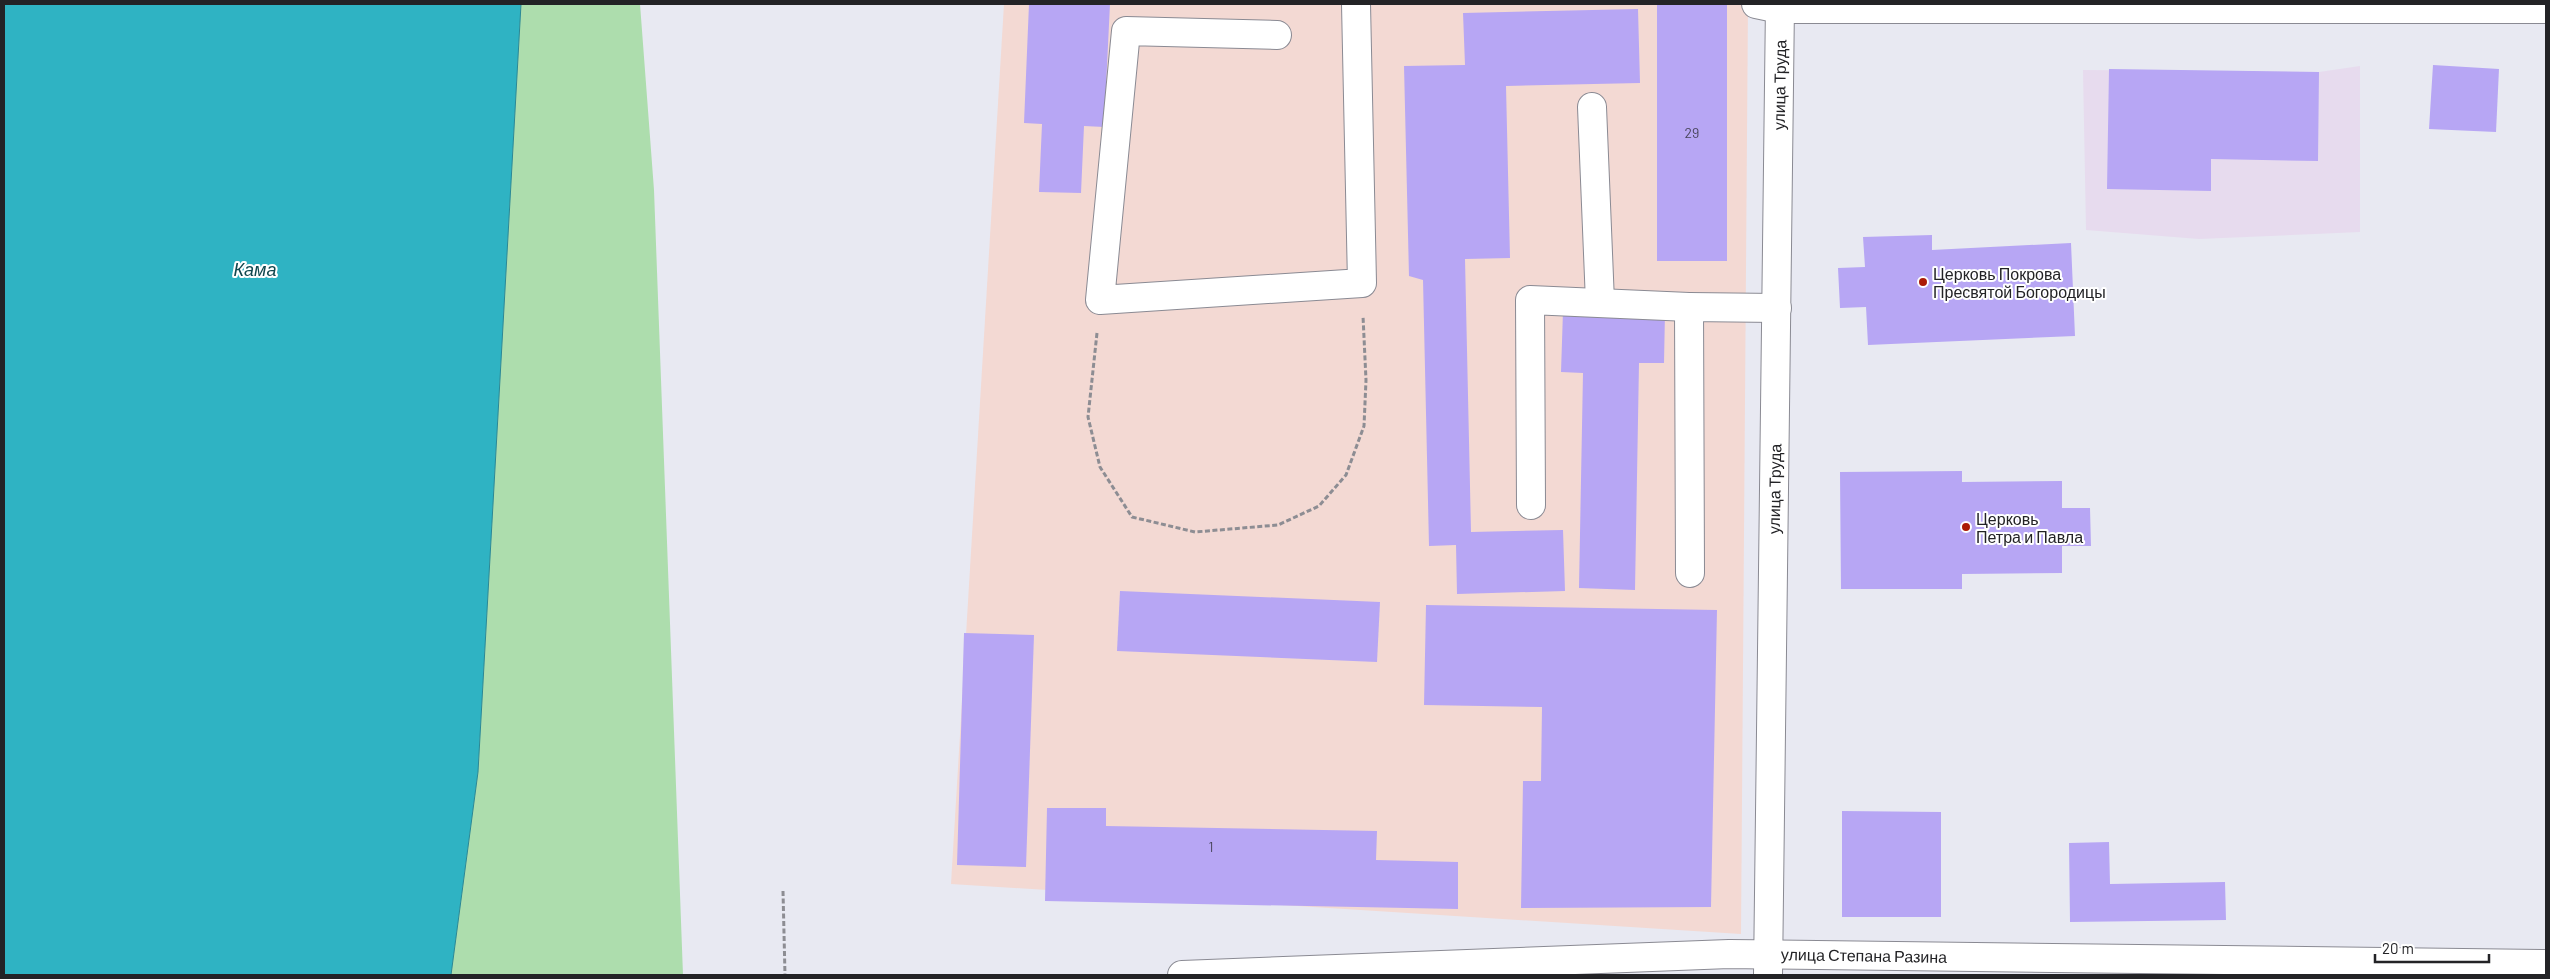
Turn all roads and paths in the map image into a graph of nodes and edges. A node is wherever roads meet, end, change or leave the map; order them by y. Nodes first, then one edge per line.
1 (1356, 4) edge
2 (1772, 5) edge
3 (2546, 9) edge
4 (1277, 35) dead end
5 (1592, 107) dead end
6 (1362, 283) junction
7 (1100, 300) junction
8 (1600, 302) junction
9 (1689, 307) junction
10 (1776, 308) junction
11 (1531, 505) dead end
12 (1690, 573) dead end
13 (783, 891) dead end
14 (2546, 964) edge
15 (1768, 965) edge
16 (785, 975) edge
17 (1182, 975) edge

1 - 6 street
2 - 3 street
2 - 10 street, улица Труда
4 - 7 street
5 - 8 street
6 - 7 street
6 - 7 path
8 - 9 street
8 - 11 street
9 - 10 street
9 - 12 street
10 - 15 street, улица Труда
13 - 16 path
14 - 15 street, улица Степана Разина
15 - 17 street, улица Степана Разина

